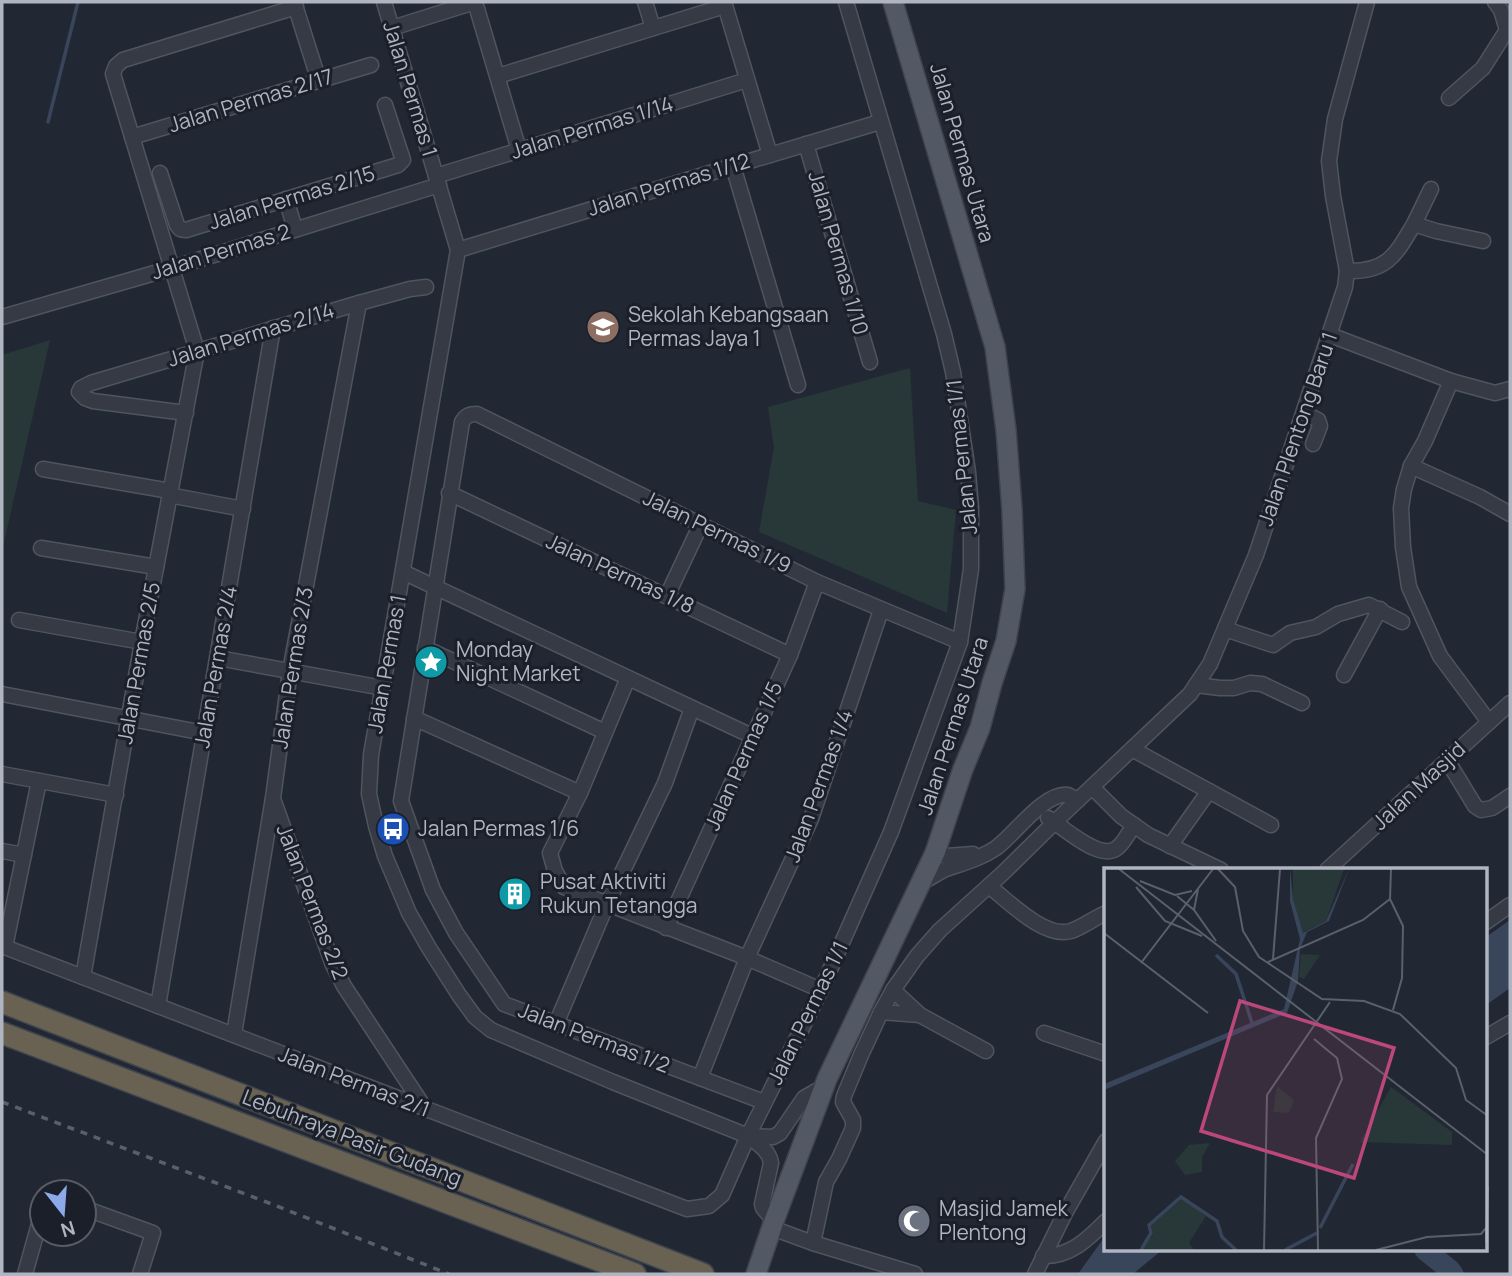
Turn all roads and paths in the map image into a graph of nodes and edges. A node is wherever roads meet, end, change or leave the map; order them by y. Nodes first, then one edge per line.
1 (384, 2) edge
2 (475, 2) edge
3 (645, 2) edge
4 (846, 2) edge
5 (893, 2) edge
6 (1367, 2) edge
7 (724, 4) edge
8 (295, 5) edge
9 (1502, 7) edge
10 (392, 28) junction
11 (653, 28) junction
12 (1509, 30) edge
13 (371, 65) dead end
14 (498, 76) junction
15 (747, 80) junction
16 (319, 81) junction
17 (1449, 98) dead end
18 (385, 105) dead end
19 (880, 122) junction
20 (132, 137) junction
21 (806, 144) junction
22 (519, 150) junction
23 (770, 155) junction
24 (733, 166) junction
25 (160, 173) dead end
26 (437, 180) junction
27 (1431, 189) dead end
28 (286, 199) junction
29 (1414, 224) junction
30 (296, 229) junction
31 (1483, 241) dead end
32 (458, 250) junction
33 (172, 268) junction
34 (1347, 271) junction
35 (426, 287) dead end
36 (359, 303) junction
37 (2, 317) edge
38 (274, 328) junction
39 (1330, 335) junction
40 (197, 351) junction
41 (870, 362) dead end
42 (1451, 382) junction
43 (798, 385) dead end
44 (1510, 389) edge
45 (186, 413) junction
46 (1304, 413) junction
47 (477, 414) joint
48 (1313, 444) dead end
49 (1411, 466) junction
50 (43, 469) dead end
51 (170, 493) junction
52 (449, 493) junction
53 (243, 509) junction
54 (1510, 514) edge
55 (701, 524) junction
56 (41, 548) dead end
57 (156, 567) junction
58 (403, 572) junction
59 (817, 582) junction
60 (435, 586) junction
61 (667, 596) junction
62 (1380, 609) junction
63 (881, 610) junction
64 (19, 620) dead end
65 (1402, 622) dead end
66 (1225, 629) junction
67 (142, 642) junction
68 (960, 642) junction
69 (425, 648) junction
70 (790, 655) junction
71 (218, 658) junction
72 (290, 671) junction
73 (1345, 675) dead end
74 (628, 678) junction
75 (1196, 685) junction
76 (383, 688) junction
77 (2, 694) edge
78 (1302, 703) dead end
79 (1510, 703) edge
80 (692, 708) junction
81 (128, 718) junction
82 (414, 718) junction
83 (1489, 722) junction
84 (605, 732) junction
85 (204, 733) junction
86 (754, 737) junction
87 (1132, 749) junction
88 (1447, 760) junction
89 (2, 774) edge
90 (39, 781) junction
91 (1092, 787) junction
92 (1209, 791) junction
93 (580, 793) junction
94 (116, 795) junction
95 (1510, 796) edge
96 (273, 797) junction
97 (1078, 800) junction
98 (1034, 811) junction
99 (1054, 822) junction
100 (1134, 825) junction
101 (1271, 825) dead end
102 (1170, 846) junction
103 (995, 849) junction
104 (2, 850) edge
105 (935, 853) junction
106 (24, 855) junction
107 (1217, 868) edge
108 (1329, 868) edge
109 (922, 882) junction
110 (989, 886) junction
111 (607, 904) junction
112 (1510, 905) edge
113 (1104, 914) edge
114 (1488, 921) edge
115 (666, 928) junction
116 (3, 946) edge
117 (747, 958) junction
118 (83, 977) junction
119 (821, 990) junction
120 (893, 990) junction
121 (2, 1002) edge
122 (158, 1006) junction
123 (881, 1012) junction
124 (920, 1015) junction
125 (1510, 1023) edge
126 (556, 1024) junction
127 (2, 1033) edge
128 (1044, 1033) dead end
129 (234, 1034) junction
130 (1488, 1037) edge
131 (986, 1051) dead end
132 (1104, 1053) edge
133 (700, 1078) junction
134 (825, 1086) junction
135 (764, 1102) junction
136 (426, 1110) junction
137 (748, 1136) junction
138 (1104, 1145) edge
139 (709, 1206) joint
140 (98, 1213) edge
141 (1104, 1223) edge
142 (773, 1224) junction
143 (813, 1243) junction
144 (32, 1248) edge
145 (1043, 1256) junction
146 (25, 1274) edge
147 (141, 1274) edge
148 (635, 1274) edge
149 (702, 1274) edge
150 (756, 1274) edge
151 (915, 1274) edge
152 (1035, 1274) edge

1 - 10 street, Jalan Permas 1
2 - 10 street
2 - 14 street
3 - 11 street
4 - 19 street, Jalan Permas 1/1
5 - 105 main road, Jalan Permas Utara
6 - 34 street, Jalan Plentong Baru 1
7 - 11 street
7 - 15 street
8 - 16 street
8 - 20 street
9 - 12 street
10 - 26 street, Jalan Permas 1
11 - 14 street
12 - 17 street
13 - 16 street, Jalan Permas 2/17
14 - 22 street
15 - 22 street, Jalan Permas 1/14
15 - 23 street
16 - 20 street, Jalan Permas 2/17
18 - 28 street, Jalan Permas 2/15
19 - 21 street, Jalan Permas 1/12
19 - 68 street, Jalan Permas 1/1
20 - 33 street
21 - 23 street, Jalan Permas 1/12
21 - 41 street, Jalan Permas 1/10
22 - 26 street, Jalan Permas 1/14
23 - 24 street, Jalan Permas 1/12
24 - 32 street, Jalan Permas 1/12
24 - 43 street
25 - 28 street, Jalan Permas 2/15
26 - 30 street, Jalan Permas 2
26 - 32 street, Jalan Permas 1
27 - 29 street
28 - 30 street
29 - 31 street
29 - 34 street
30 - 33 street, Jalan Permas 2
32 - 58 street, Jalan Permas 1
33 - 37 street, Jalan Permas 2
33 - 40 street
34 - 39 street, Jalan Plentong Baru 1
35 - 36 street, Jalan Permas 2/14
36 - 38 street, Jalan Permas 2/14
36 - 72 street, Jalan Permas 2/3
38 - 40 street, Jalan Permas 2/14
38 - 53 street, Jalan Permas 2/4
39 - 42 street
39 - 46 street, Jalan Plentong Baru 1
40 - 45 street, Jalan Permas 2/5
40 - 45 street, Jalan Permas 2/14
42 - 44 street
42 - 49 street
45 - 51 street, Jalan Permas 2/5
46 - 48 street
46 - 66 street, Jalan Plentong Baru 1
47 - 52 street, Jalan Permas 1/2
47 - 55 street, Jalan Permas 1/9
49 - 54 street
49 - 83 street
50 - 51 street
51 - 53 street
51 - 57 street, Jalan Permas 2/5
52 - 60 street, Jalan Permas 1/2
52 - 61 street, Jalan Permas 1/8
53 - 71 street, Jalan Permas 2/4
55 - 59 street, Jalan Permas 1/9
55 - 61 street
56 - 57 street
57 - 67 street, Jalan Permas 2/5
58 - 60 street
58 - 76 street, Jalan Permas 1
59 - 63 street, Jalan Permas 1/9
59 - 70 street, Jalan Permas 1/5
60 - 69 street, Jalan Permas 1/2
60 - 74 street
61 - 70 street, Jalan Permas 1/8
62 - 65 street
62 - 66 street
62 - 73 street
63 - 68 street, Jalan Permas 1/9
63 - 117 street, Jalan Permas 1/4
64 - 67 street
66 - 75 street, Jalan Plentong Baru 1
67 - 81 street, Jalan Permas 2/5
68 - 119 street, Jalan Permas 1/1
69 - 82 street, Jalan Permas 1/2
69 - 84 street
70 - 86 street, Jalan Permas 1/5
71 - 72 street
71 - 85 street, Jalan Permas 2/4
72 - 76 street
72 - 96 street, Jalan Permas 2/3
74 - 80 street
74 - 84 street
75 - 78 street
75 - 87 street, Jalan Plentong Baru 1
76 - 137 street, Jalan Permas 1
77 - 81 street
79 - 83 street, Jalan Masjid
80 - 86 street
80 - 111 street
81 - 85 street
81 - 94 street, Jalan Permas 2/5
82 - 93 street
82 - 126 street, Jalan Permas 1/2
83 - 88 street, Jalan Masjid
84 - 93 street
85 - 122 street, Jalan Permas 2/4
86 - 115 street, Jalan Permas 1/5
87 - 91 street, Jalan Plentong Baru 1
87 - 92 street
88 - 95 street
88 - 108 street, Jalan Masjid
89 - 90 street
90 - 94 street
90 - 106 street
91 - 97 street, Jalan Plentong Baru 1
91 - 100 street
92 - 101 street
92 - 102 street
93 - 111 street
94 - 118 street, Jalan Permas 2/5
96 - 129 street, Jalan Permas 2/3
96 - 136 street, Jalan Permas 2/2
97 - 98 street
97 - 99 street, Jalan Plentong Baru 1
98 - 99 street
98 - 103 street
99 - 100 street
99 - 110 street, Jalan Plentong Baru 1
100 - 102 street
102 - 107 street
103 - 105 street
103 - 109 street
104 - 106 street
105 - 109 main road, Jalan Permas Utara
106 - 116 street
109 - 134 main road, Jalan Permas Utara
110 - 113 street
110 - 120 street, Jalan Plentong Baru 1
111 - 115 street
111 - 126 street
112 - 114 street
115 - 117 street
116 - 118 street, Jalan Permas 2/1
117 - 119 street
117 - 133 street, Jalan Permas 1/4
118 - 122 street, Jalan Permas 2/1
119 - 135 street, Jalan Permas 1/1
120 - 123 street, Jalan Plentong Baru 1
120 - 124 street
121 - 149 highway, Lebuhraya Pasir Gudang
122 - 129 street, Jalan Permas 2/1
123 - 124 street
123 - 143 street, Jalan Plentong Baru 1
124 - 131 street
125 - 130 street
126 - 133 street, Jalan Permas 1/2
127 - 148 highway, Lebuhraya Pasir Gudang
128 - 132 street
129 - 136 street, Jalan Permas 2/1
133 - 135 street, Jalan Permas 1/2
134 - 137 street, Jalan Permas 1
134 - 142 main road, Jalan Permas Utara
135 - 137 street, Jalan Permas 1/1
136 - 139 street, Jalan Permas 2/1
137 - 139 street, Jalan Permas 1/1
137 - 142 street, Jalan Permas 1
138 - 145 street
140 - 147 street
141 - 145 street
142 - 143 street
142 - 150 main road, Jalan Permas Utara
143 - 151 street
144 - 146 street
145 - 152 street

